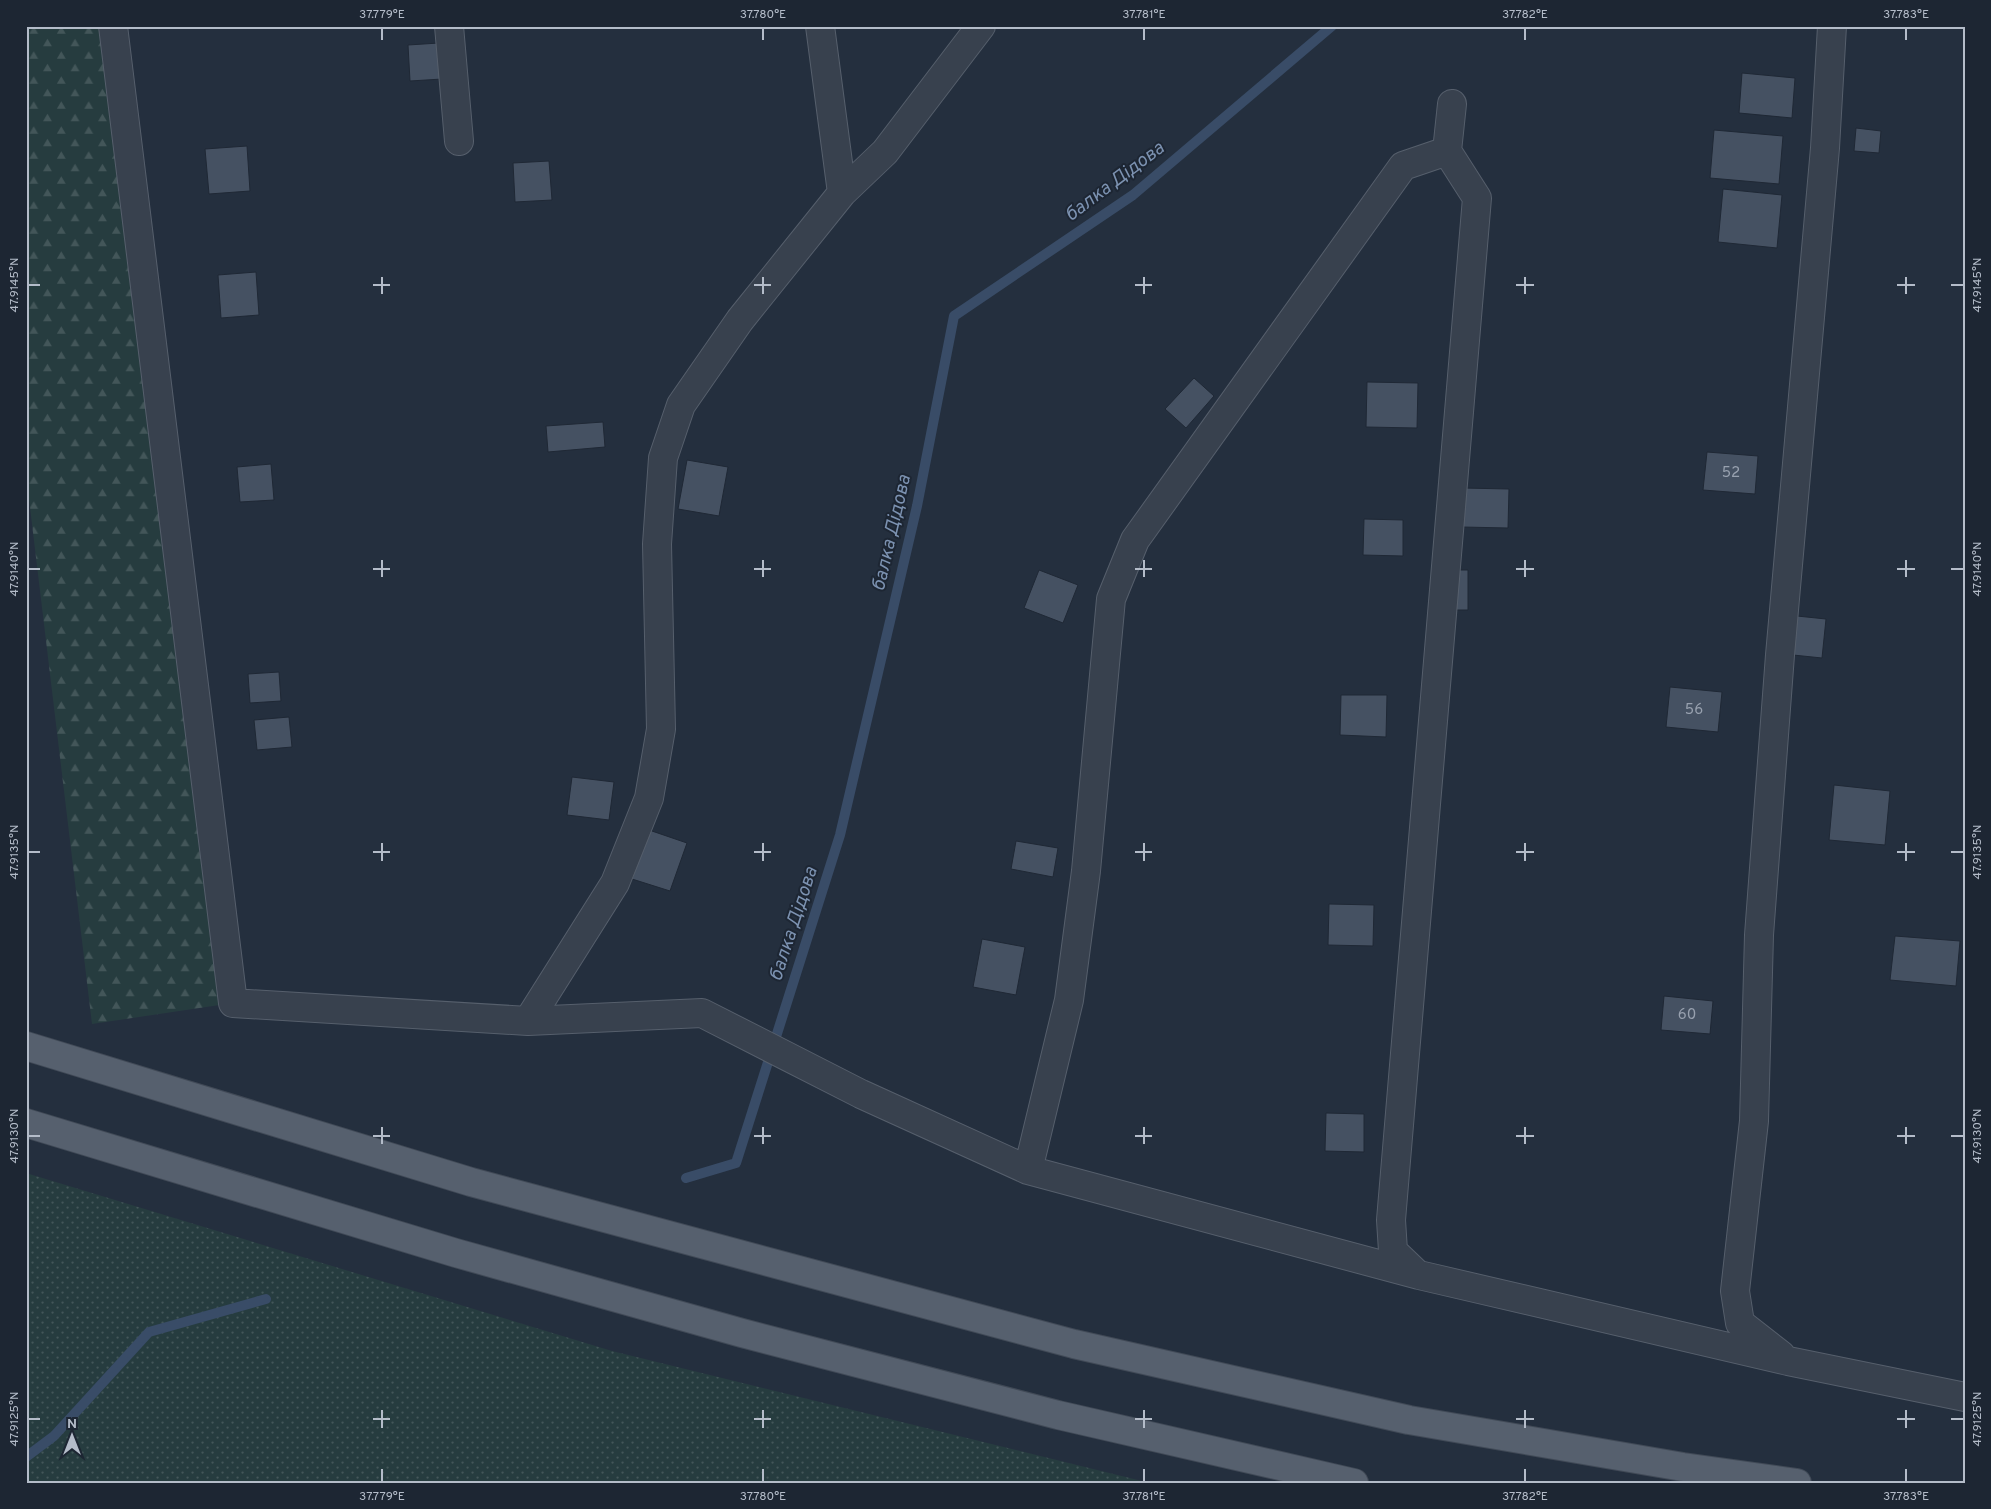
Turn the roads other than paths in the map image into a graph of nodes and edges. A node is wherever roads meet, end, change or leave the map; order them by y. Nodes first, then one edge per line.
1 (113, 26) edge
2 (449, 26) edge
3 (820, 26) edge
4 (981, 26) edge
5 (1832, 26) edge
6 (1452, 104) dead end
7 (459, 141) dead end
8 (1448, 152) junction
9 (842, 193) junction
10 (528, 1021) junction
11 (26, 1046) edge
12 (26, 1123) edge
13 (1028, 1170) junction
14 (1418, 1275) junction
15 (1788, 1361) junction
16 (1965, 1397) edge
17 (1354, 1483) edge
18 (1797, 1483) edge

1 - 10 street
2 - 7 street
3 - 9 street
4 - 9 street
5 - 15 street
6 - 8 street
8 - 13 street
8 - 14 street
9 - 10 street
10 - 13 street
11 - 18 main road
12 - 17 main road
13 - 14 street
14 - 15 street
15 - 16 street

